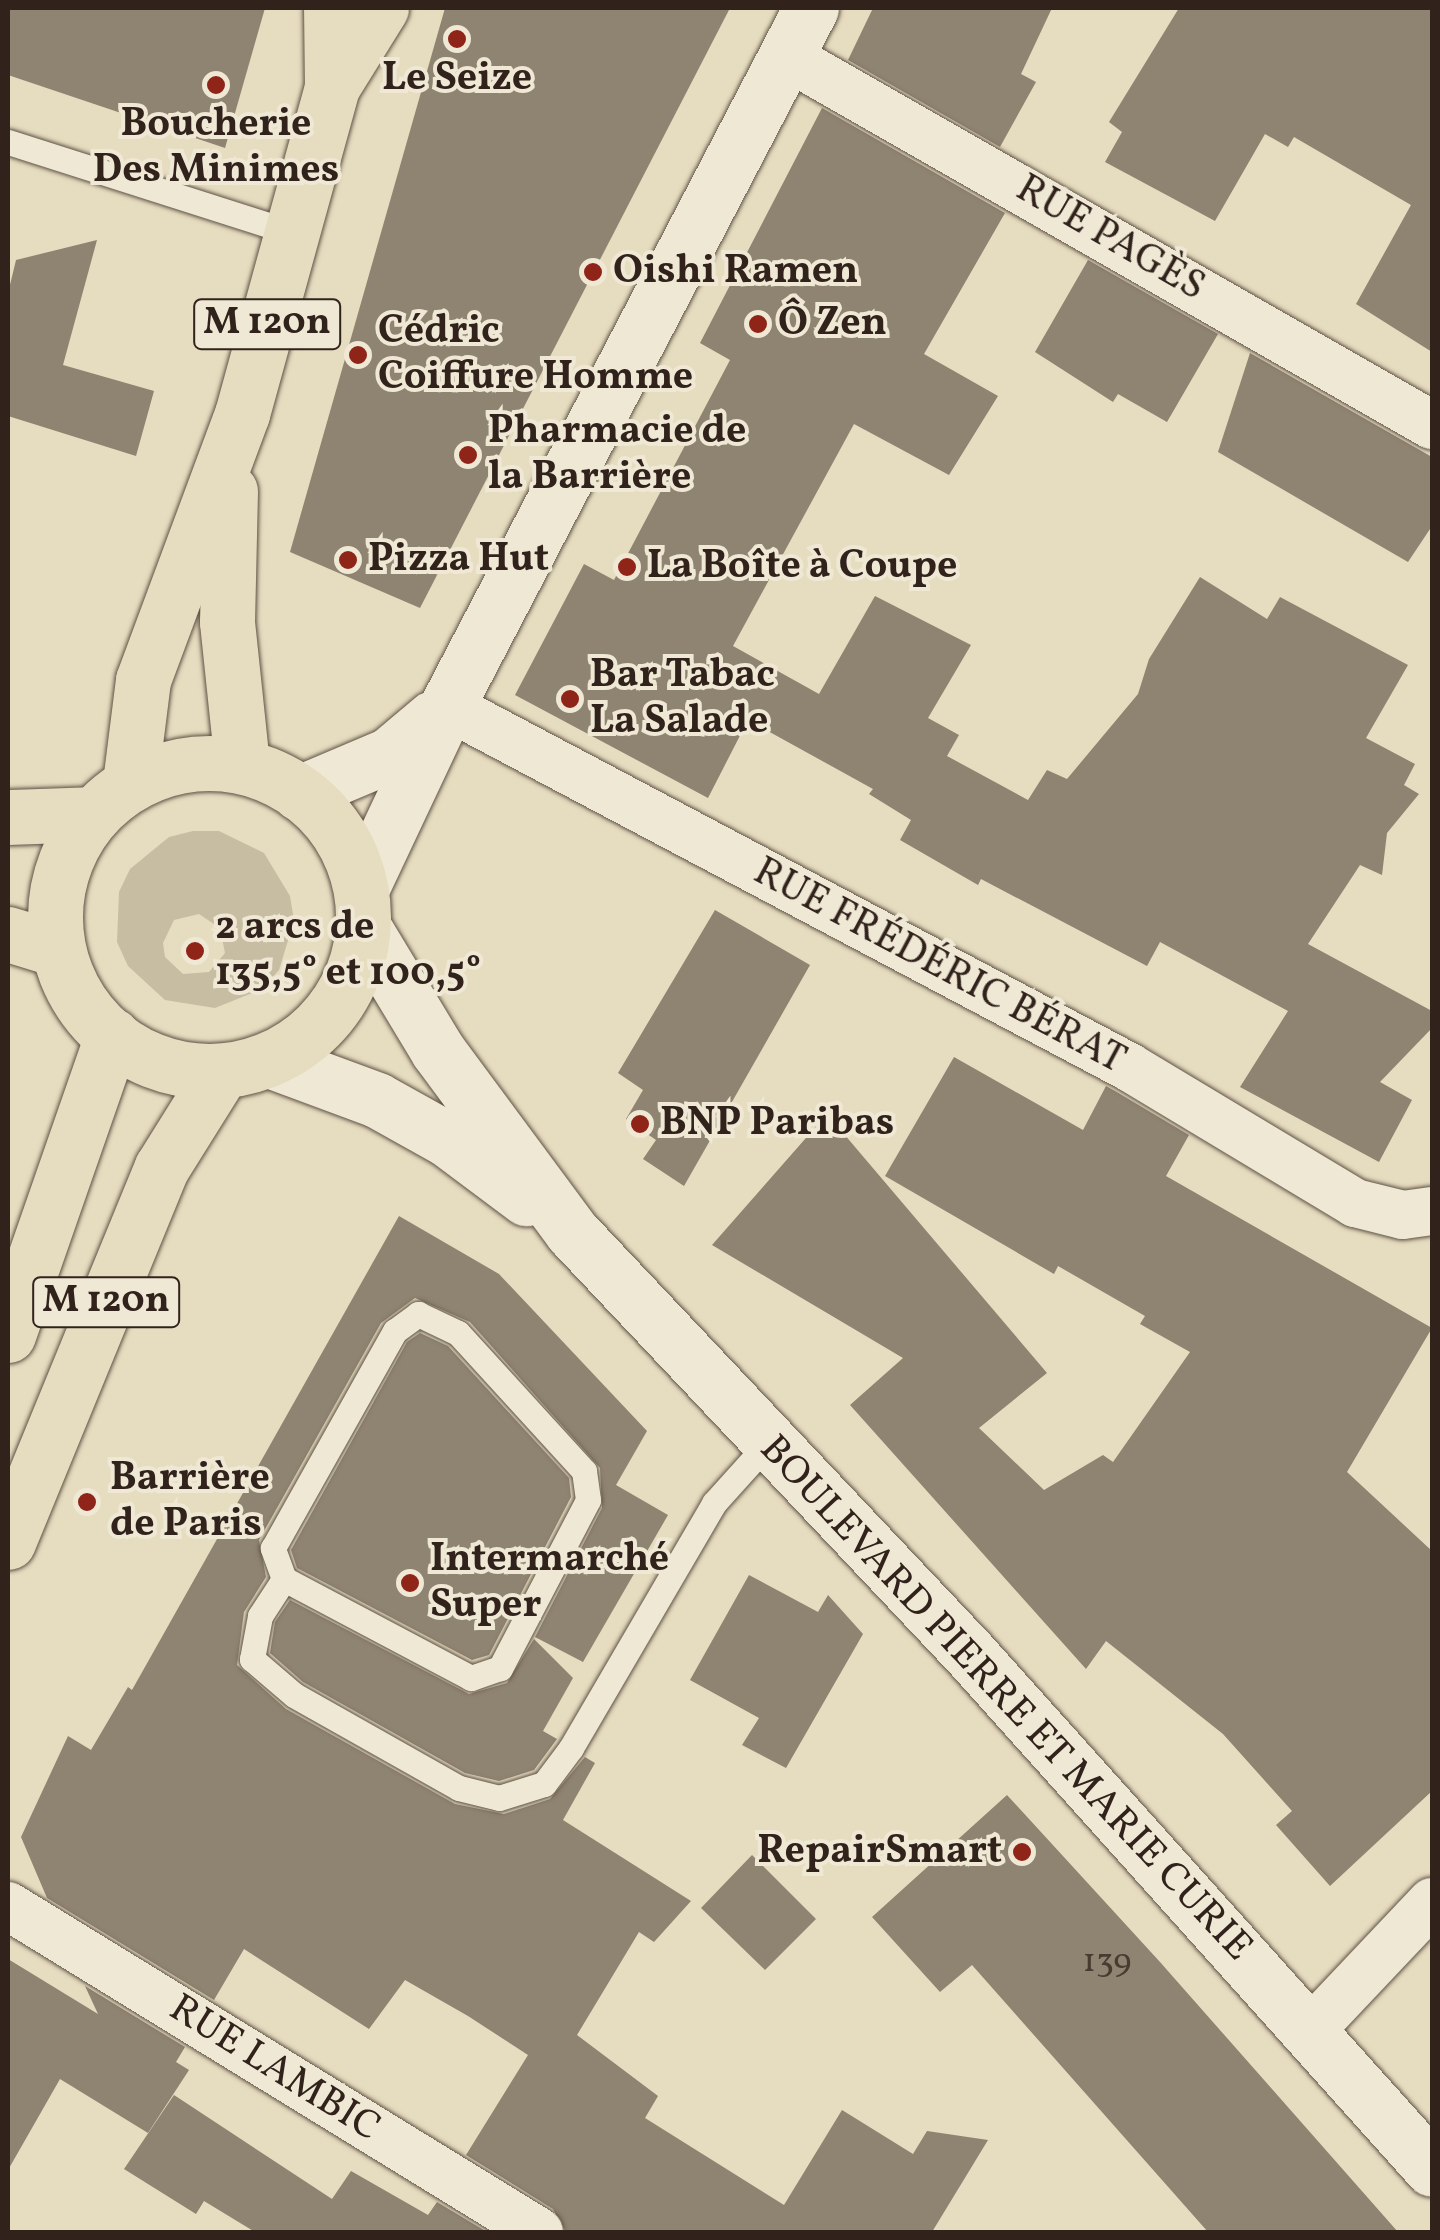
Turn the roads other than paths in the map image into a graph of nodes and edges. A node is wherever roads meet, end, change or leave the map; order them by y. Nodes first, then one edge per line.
1 (331, 8) edge
2 (381, 8) edge
3 (811, 8) edge
4 (786, 56) junction
5 (332, 88) junction
6 (8, 142) edge
7 (293, 234) junction
8 (242, 414) junction
9 (1432, 425) edge
10 (447, 706) junction
11 (242, 765) junction
12 (299, 793) junction
13 (111, 799) junction
14 (8, 818) edge
15 (363, 909) junction
16 (32, 942) edge
17 (112, 1036) junction
18 (245, 1065) junction
19 (1432, 1211) edge
20 (572, 1232) junction
21 (8, 1335) edge
22 (769, 1442) junction
23 (8, 1542) edge
24 (284, 1579) junction
25 (1432, 1902) edge
26 (8, 1906) edge
27 (1310, 2032) junction
28 (1432, 2169) edge
29 (540, 2232) edge

1 - 5 main road, M 120n
2 - 5 main road, M 120n
3 - 4 main road
4 - 9 street, RUE PAGÈS
4 - 10 main road
5 - 7 main road, M 120n
6 - 7 lane
7 - 8 main road, M 120n
8 - 11 main road, M 120n
8 - 13 main road, M 120n
10 - 12 main road
10 - 15 main road
10 - 19 street, RUE FRÉDÉRIC BÉRAT
11 - 12 main road
11 - 13 main road
12 - 15 main road
13 - 14 main road
13 - 16 main road
15 - 18 main road
15 - 20 main road, BOULEVARD PIERRE ET MARIE CURIE
16 - 17 main road
17 - 18 main road
17 - 21 main road, M 120n
18 - 20 main road, BOULEVARD PIERRE ET MARIE CURIE
18 - 23 main road, M 120n
20 - 22 main road, BOULEVARD PIERRE ET MARIE CURIE
22 - 24 lane
22 - 27 main road, BOULEVARD PIERRE ET MARIE CURIE
24 - 24 lane
25 - 27 street
26 - 29 street, RUE LAMBIC
27 - 28 main road, BOULEVARD PIERRE ET MARIE CURIE

